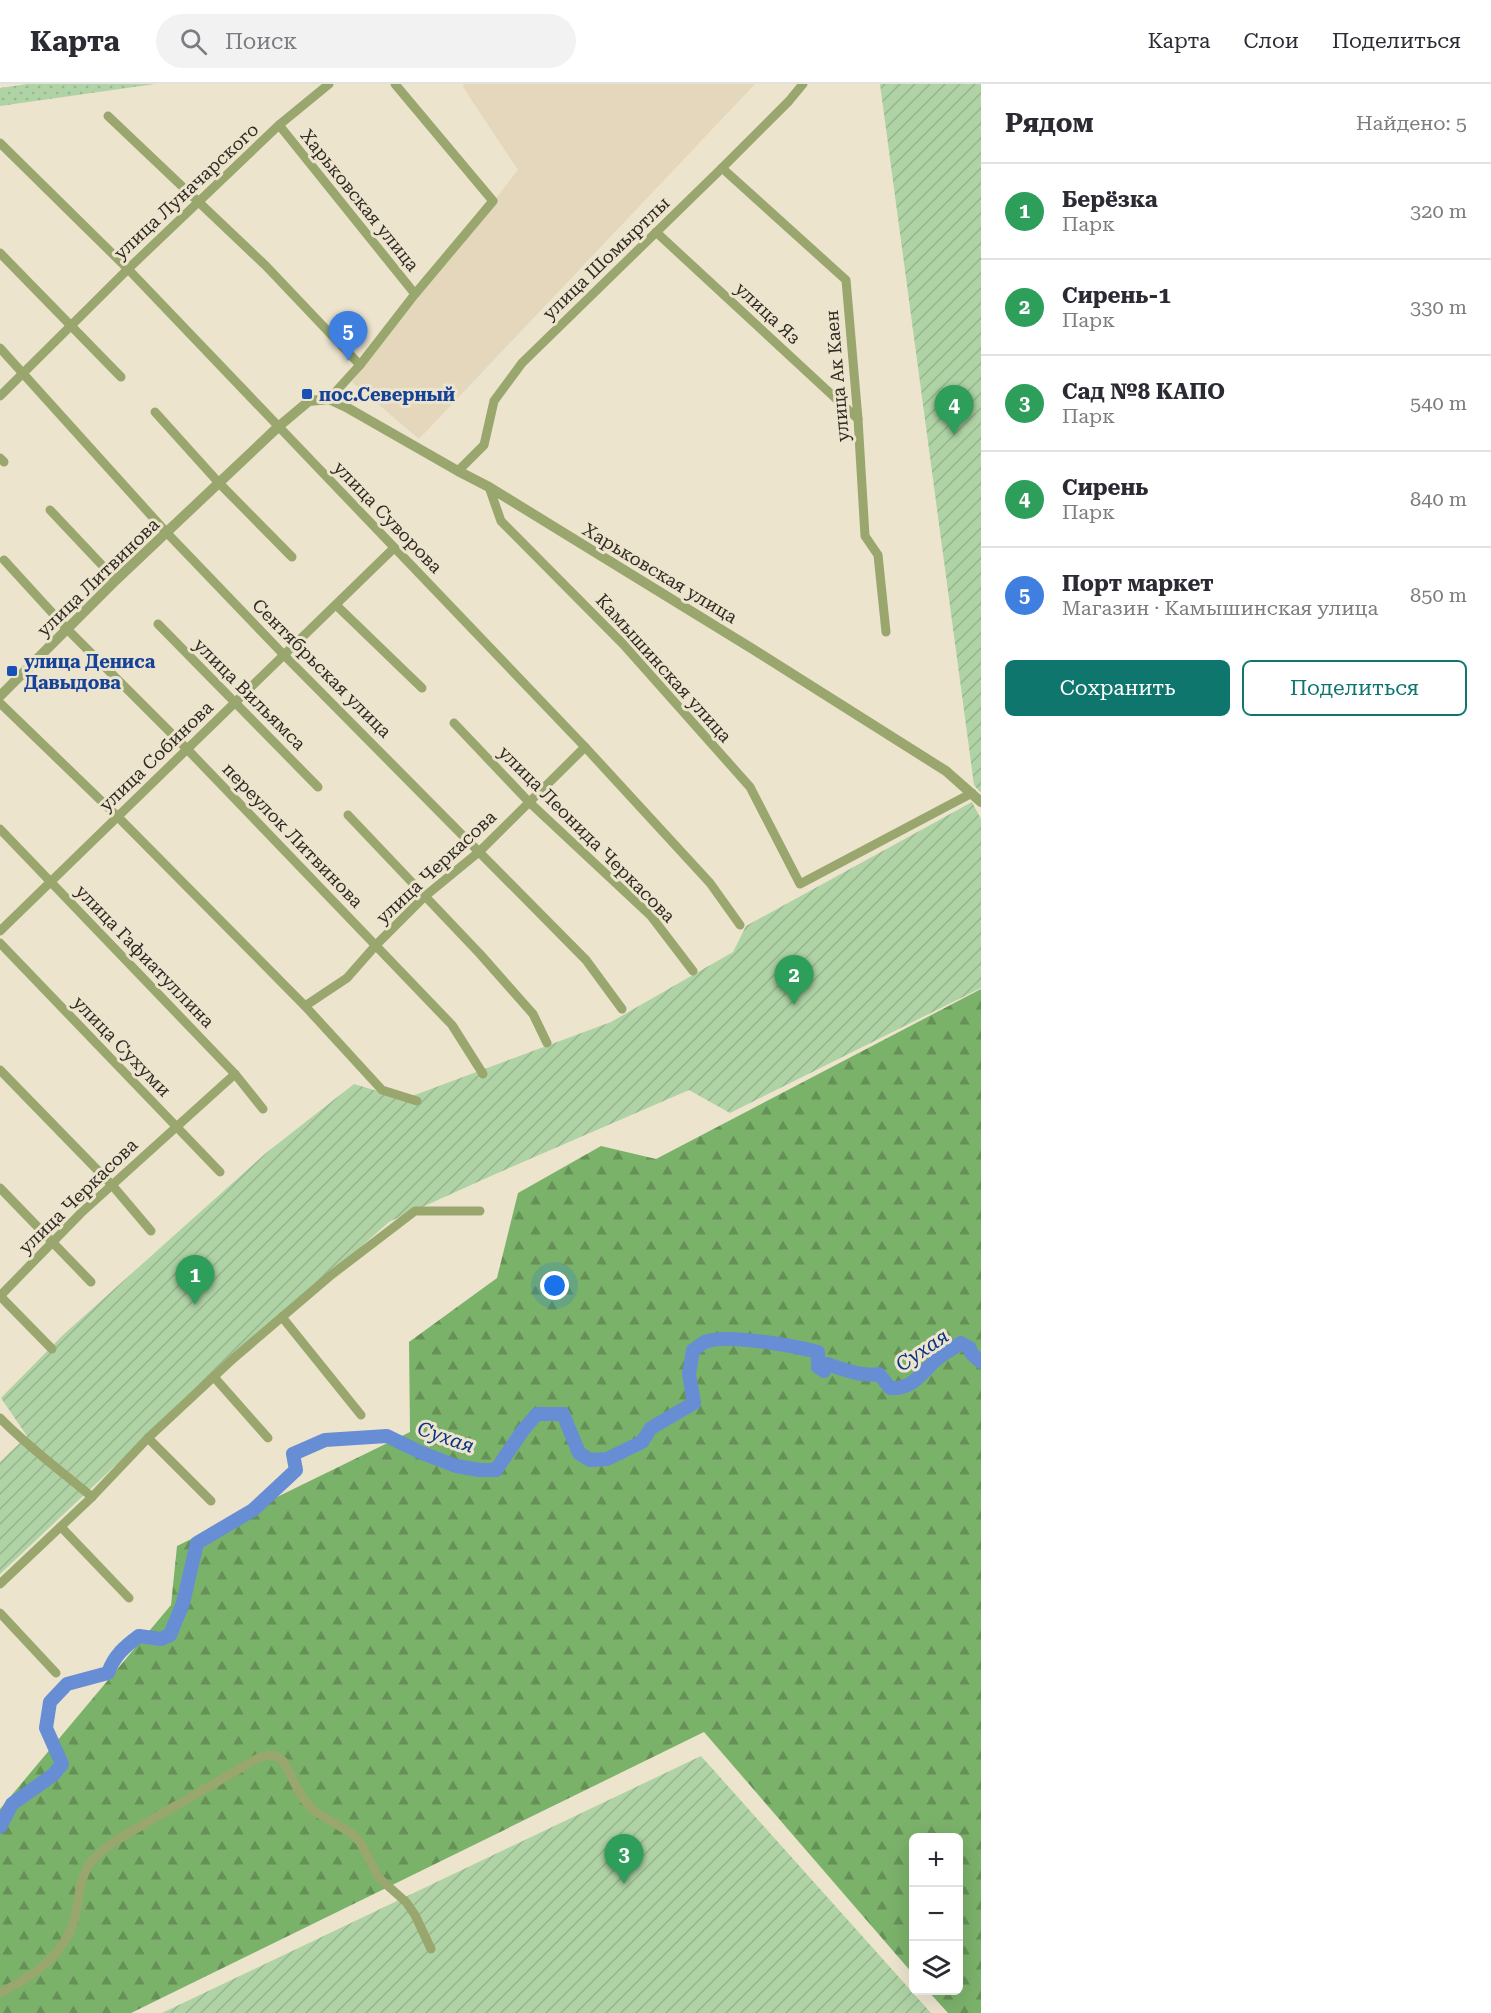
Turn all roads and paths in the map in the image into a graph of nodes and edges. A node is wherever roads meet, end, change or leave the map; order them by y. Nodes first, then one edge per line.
1 (329, 84) edge
2 (395, 84) edge
3 (803, 84) edge
4 (108, 116) dead end
5 (279, 125) junction
6 (0, 143) edge
7 (722, 168) junction
8 (198, 203) junction
9 (656, 232) junction
10 (0, 253) edge
11 (128, 269) junction
12 (415, 294) junction
13 (70, 326) junction
14 (0, 348) edge
15 (360, 365) junction
16 (24, 374) junction
17 (121, 377) dead end
18 (0, 396) edge
19 (329, 399) junction
20 (155, 412) dead end
21 (858, 419) junction
22 (278, 427) junction
23 (458, 471) junction
24 (219, 483) junction
25 (489, 487) junction
26 (50, 510) dead end
27 (167, 533) junction
28 (394, 548) junction
29 (292, 557) dead end
30 (4, 560) dead end
31 (116, 580) junction
32 (336, 605) junction
33 (158, 624) dead end
34 (67, 629) junction
35 (886, 632) dead end
36 (284, 655) junction
37 (422, 688) dead end
38 (0, 696) edge
39 (0, 703) edge
40 (235, 703) junction
41 (454, 723) dead end
42 (585, 747) junction
43 (187, 749) junction
44 (318, 787) dead end
45 (972, 793) junction
46 (529, 802) junction
47 (981, 802) edge
48 (348, 815) dead end
49 (118, 817) junction
50 (0, 829) edge
51 (480, 850) junction
52 (50, 882) junction
53 (424, 897) junction
54 (740, 925) dead end
55 (0, 931) edge
56 (0, 943) edge
57 (376, 945) junction
58 (693, 971) dead end
59 (305, 1006) junction
60 (622, 1009) dead end
61 (547, 1043) dead end
62 (0, 1070) edge
63 (235, 1074) junction
64 (483, 1074) dead end
65 (417, 1101) dead end
66 (263, 1109) dead end
67 (176, 1127) junction
68 (220, 1172) dead end
69 (112, 1185) junction
70 (0, 1188) edge
71 (480, 1211) dead end
72 (152, 1231) dead end
73 (51, 1243) junction
74 (91, 1282) dead end
75 (0, 1296) edge
76 (282, 1317) junction
77 (52, 1349) dead end
78 (214, 1377) junction
79 (361, 1414) dead end
80 (0, 1418) edge
81 (148, 1438) junction
82 (268, 1438) dead end
83 (92, 1497) junction
84 (211, 1501) dead end
85 (61, 1527) junction
86 (0, 1584) edge
87 (129, 1598) dead end
88 (0, 1613) edge
89 (56, 1673) dead end
90 (431, 1949) dead end
91 (0, 1993) edge

1 - 5 street, улица Луначарского
2 - 12 street
3 - 7 street, улица Шомыртлы
4 - 8 street
5 - 8 street, улица Луначарского
5 - 12 street, Харьковская улица
6 - 11 street, улица Суворова
7 - 9 street, улица Шомыртлы
7 - 21 street, улица Ак Каен
8 - 11 street, улица Луначарского
8 - 15 street
9 - 21 street, улица Яз
9 - 23 street, улица Шомыртлы
10 - 13 street
11 - 13 street, улица Луначарского
11 - 22 street, улица Суворова
12 - 15 street
13 - 16 street, улица Луначарского
13 - 17 street
14 - 16 street, Сентябрьская улица
15 - 19 street
16 - 18 street, улица Луначарского
16 - 27 street, Сентябрьская улица
19 - 22 street, улица Литвинова
19 - 23 street, Харьковская улица
20 - 24 street
21 - 35 street, улица Ак Каен
22 - 24 street, улица Литвинова
22 - 28 street, улица Суворова
23 - 25 street, Харьковская улица
24 - 27 street, улица Литвинова
24 - 29 street
25 - 45 street, Харьковская улица
25 - 45 street, Камышинская улица
26 - 31 street
27 - 31 street, улица Литвинова
27 - 36 street, Сентябрьская улица
28 - 32 street, улица Собинова
28 - 42 street, улица Суворова
30 - 34 street, переулок Литвинова
31 - 34 street, улица Литвинова
32 - 36 street, улица Собинова
32 - 37 street
33 - 40 street, улица Вильямса
34 - 38 street, улица Литвинова
34 - 43 street, переулок Литвинова
36 - 40 street, улица Собинова
36 - 51 street, Сентябрьская улица
39 - 49 street
40 - 43 street, улица Собинова
40 - 44 street, улица Вильямса
41 - 46 street, улица Леонида Черкасова
42 - 46 street, улица Черкасова
42 - 54 street, улица Суворова
43 - 49 street, улица Собинова
43 - 57 street, переулок Литвинова
45 - 47 street, Харьковская улица
46 - 51 street, улица Черкасова
46 - 58 street, улица Леонида Черкасова
48 - 53 street
49 - 52 street, улица Собинова
49 - 59 street
50 - 52 street, улица Гафиатуллина
51 - 53 street, улица Черкасова
51 - 60 street, Сентябрьская улица
52 - 55 street, улица Собинова
52 - 63 street, улица Гафиатуллина
53 - 57 street, улица Черкасова
53 - 61 street
56 - 67 street, улица Сухуми
57 - 59 street, улица Черкасова
57 - 64 street, переулок Литвинова
59 - 65 street
62 - 69 street
63 - 66 street, улица Гафиатуллина
63 - 67 street, улица Черкасова
67 - 68 street, улица Сухуми
67 - 69 street, улица Черкасова
69 - 72 street
69 - 73 street, улица Черкасова
70 - 73 street
71 - 76 street
73 - 74 street
73 - 75 street, улица Черкасова
75 - 77 street
76 - 78 street
76 - 79 street
78 - 81 street
78 - 82 street
80 - 83 street
81 - 83 street
81 - 84 street
83 - 85 street
85 - 86 street
85 - 87 street
88 - 89 street
90 - 91 street

